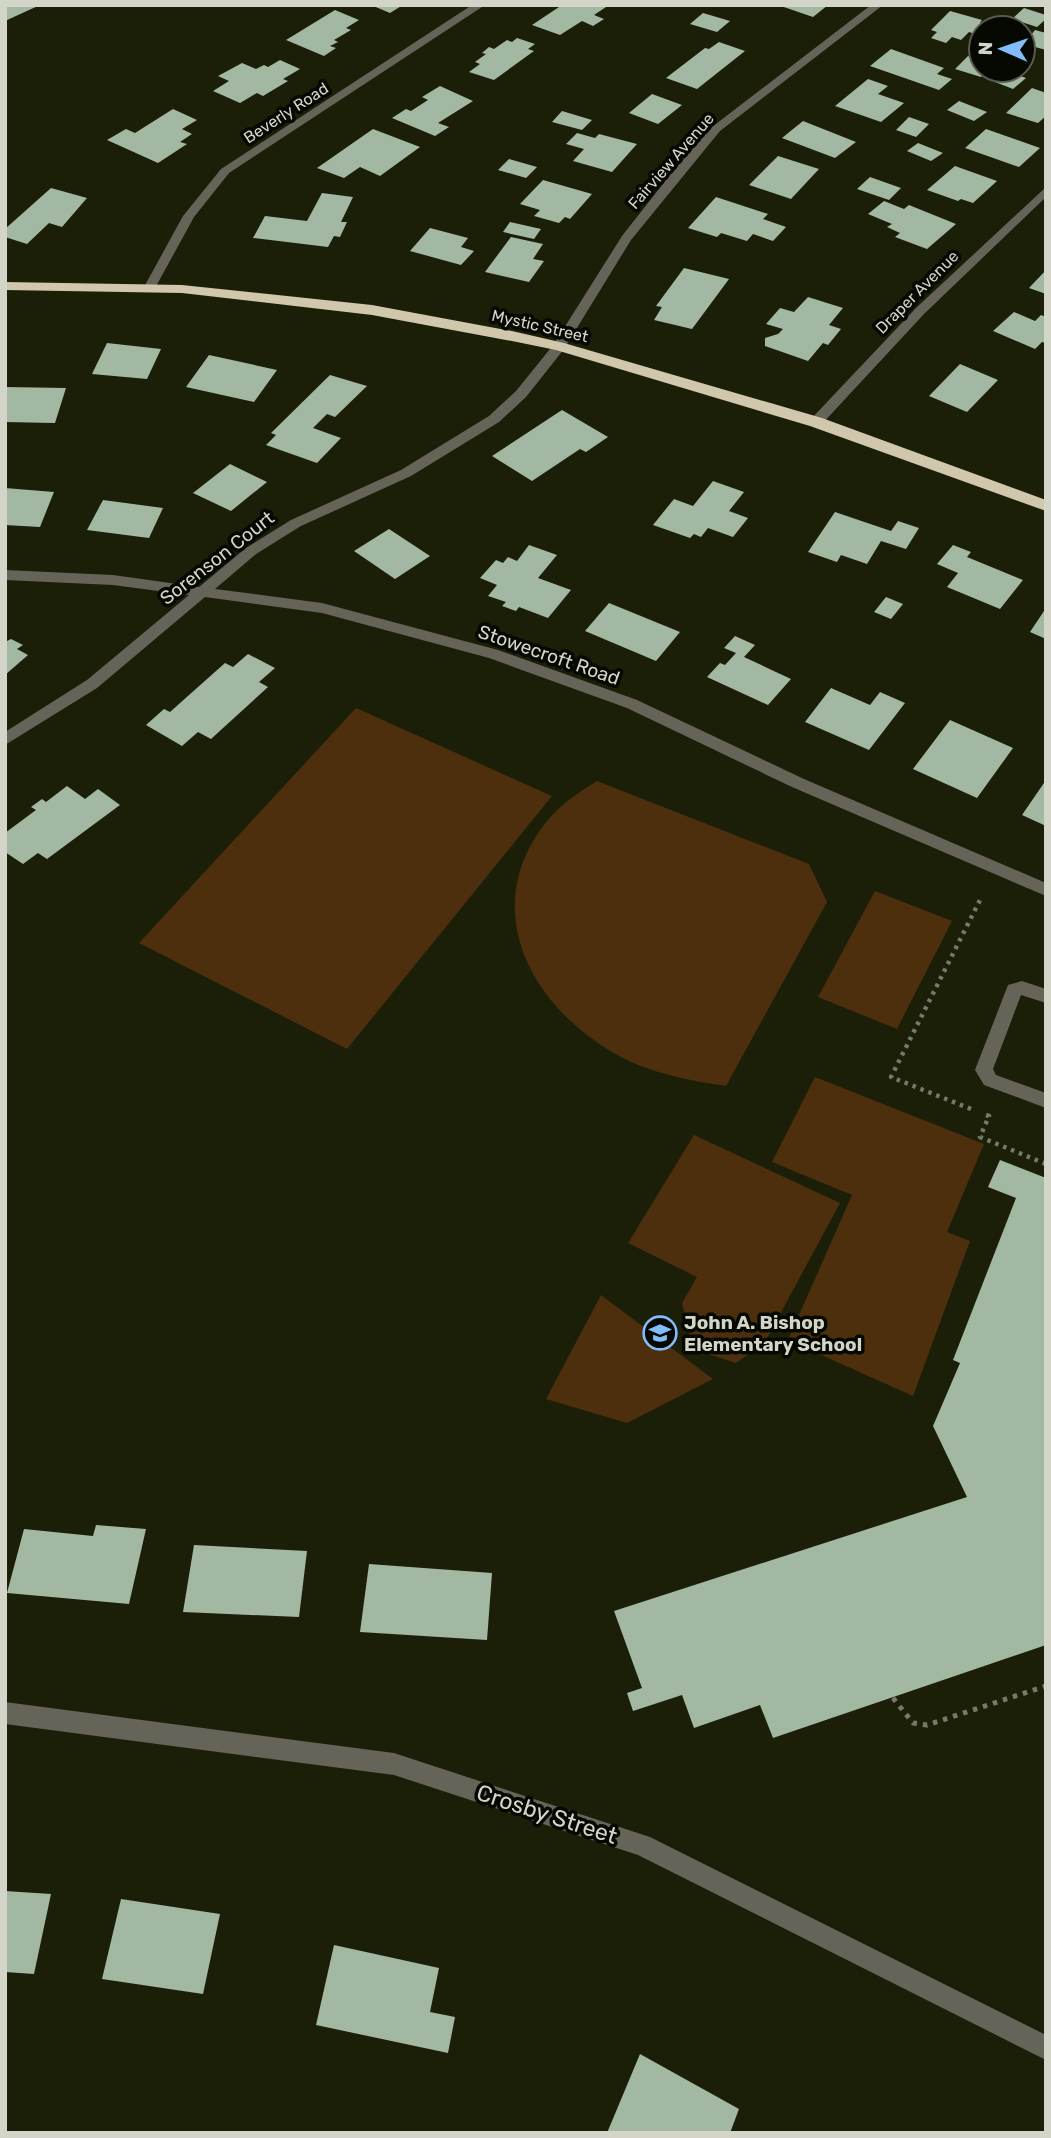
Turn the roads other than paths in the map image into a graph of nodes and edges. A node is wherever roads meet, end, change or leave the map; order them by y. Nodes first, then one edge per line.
1 (480, 5) edge
2 (878, 5) edge
3 (1046, 190) edge
4 (5, 286) edge
5 (150, 287) junction
6 (559, 346) junction
7 (816, 422) junction
8 (1046, 506) edge
9 (5, 575) edge
10 (203, 591) junction
11 (5, 740) edge
12 (1046, 890) edge
13 (1046, 996) edge
14 (1046, 1101) edge
15 (5, 1713) edge
16 (1046, 2048) edge

1 - 5 street, Beverly Road
2 - 6 street, Fairview Avenue
3 - 7 street, Draper Avenue
4 - 5 highway, Mystic Street
5 - 6 highway, Mystic Street
6 - 7 highway, Mystic Street
6 - 10 street, Sorenson Court
7 - 8 highway, Mystic Street
9 - 10 street, Stowecroft Road
10 - 11 street, Sorenson Court
10 - 12 street, Stowecroft Road
13 - 14 street
15 - 16 street, Crosby Street

